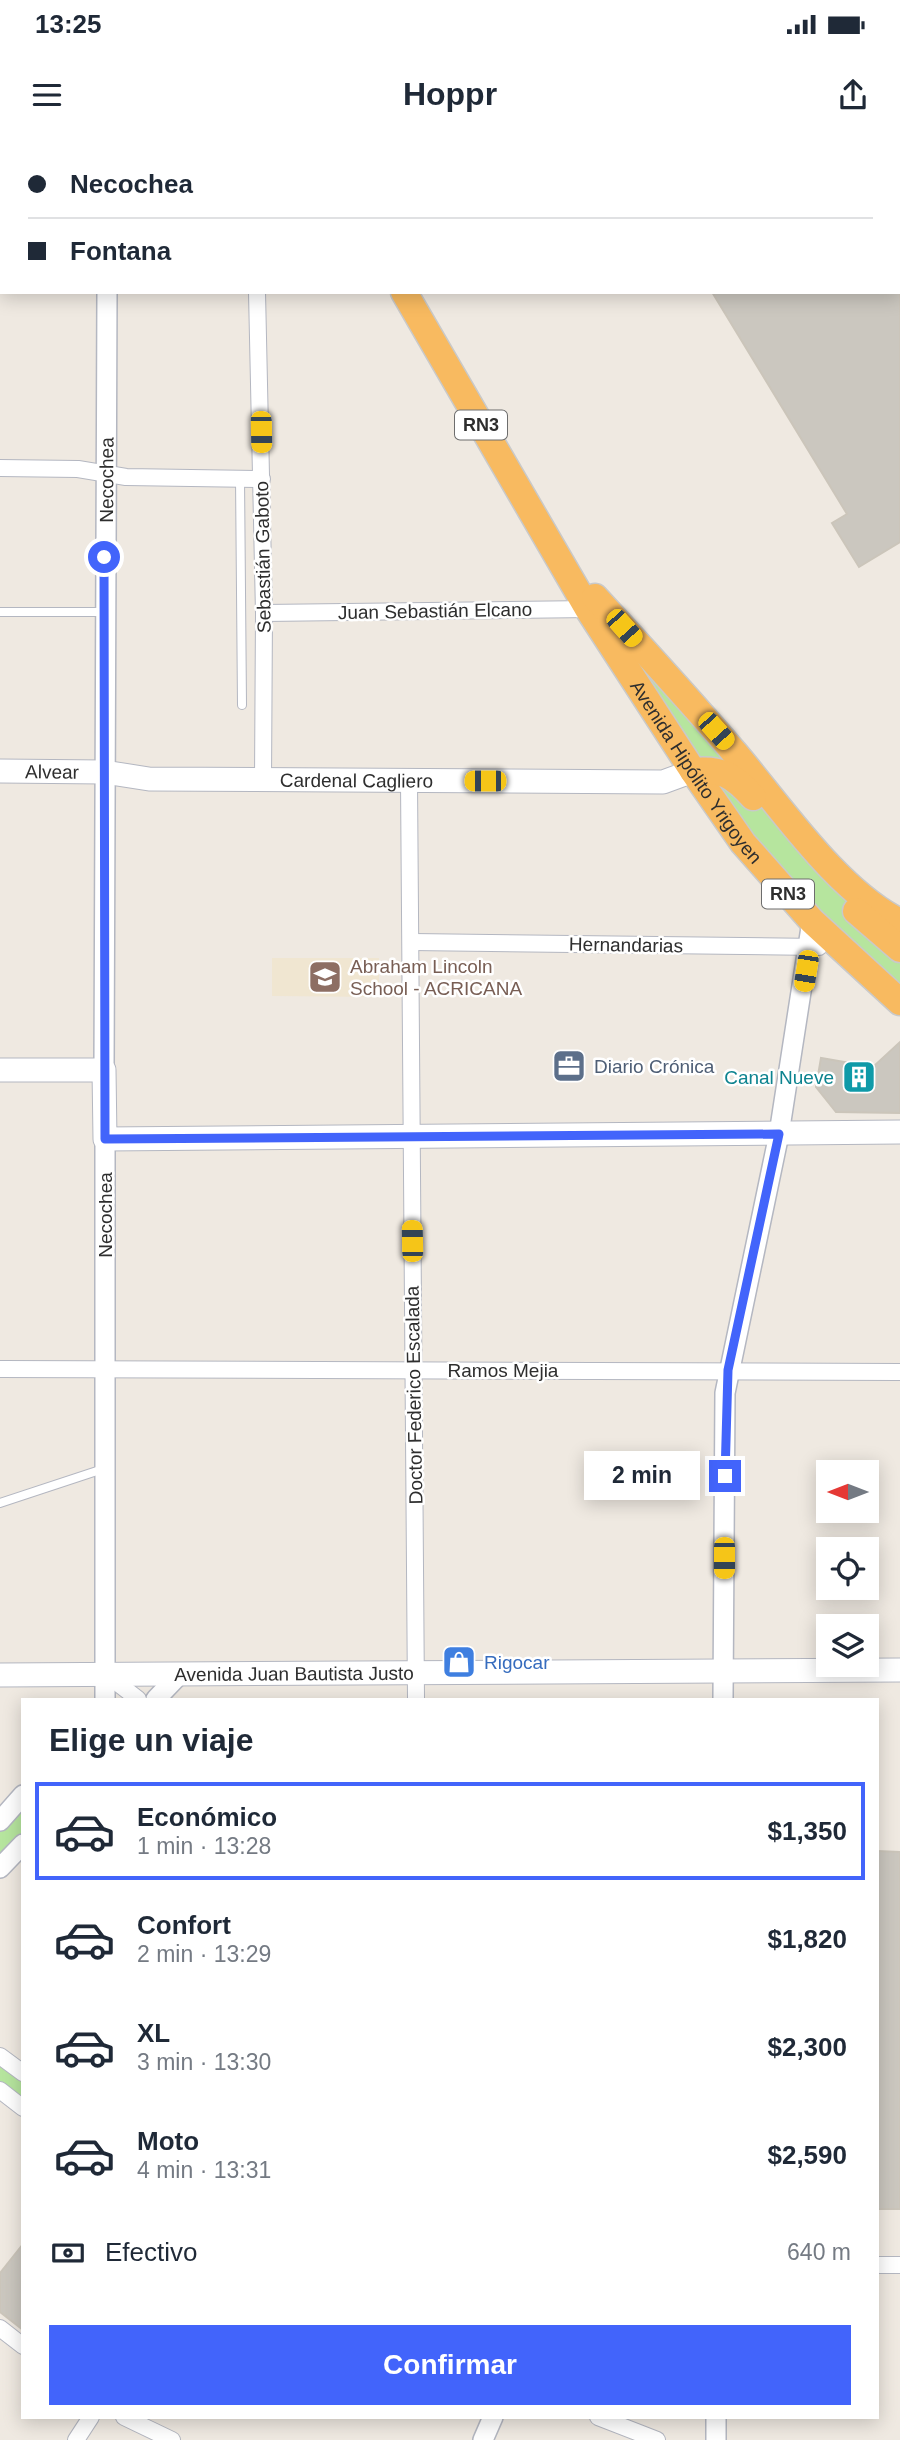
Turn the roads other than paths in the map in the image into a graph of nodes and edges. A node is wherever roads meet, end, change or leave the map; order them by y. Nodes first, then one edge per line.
1 (107, 294) edge
2 (257, 294) edge
3 (405, 294) edge
4 (0, 468) edge
5 (105, 474) junction
6 (240, 478) junction
7 (262, 479) junction
8 (597, 609) junction
9 (0, 612) edge
10 (104, 612) junction
11 (264, 613) junction
12 (242, 705) dead end
13 (0, 771) edge
14 (692, 771) junction
15 (104, 772) junction
16 (262, 780) junction
17 (409, 781) junction
18 (900, 922) edge
19 (811, 934) junction
20 (412, 942) junction
21 (900, 948) edge
22 (900, 1002) edge
23 (0, 1070) edge
24 (104, 1070) junction
25 (900, 1132) edge
26 (779, 1134) junction
27 (411, 1136) junction
28 (105, 1139) junction
29 (0, 1369) edge
30 (105, 1369) junction
31 (414, 1370) junction
32 (728, 1370) junction
33 (900, 1372) edge
34 (106, 1468) junction
35 (0, 1503) edge
36 (724, 1670) junction
37 (900, 1670) edge
38 (417, 1673) junction
39 (0, 1675) edge
40 (107, 1675) junction
41 (178, 1676) junction
42 (105, 1698) edge
43 (137, 1698) edge
44 (157, 1698) edge
45 (416, 1698) edge
46 (723, 1698) edge
47 (21, 1797) edge
48 (0, 1821) edge
49 (21, 1846) edge
50 (0, 1868) edge
51 (0, 2056) edge
52 (21, 2072) edge
53 (0, 2090) edge
54 (21, 2106) edge
55 (879, 2265) edge
56 (900, 2265) edge
57 (0, 2328) edge
58 (21, 2344) edge
59 (90, 2419) edge
60 (128, 2419) edge
61 (492, 2419) edge
62 (603, 2419) edge
63 (716, 2419) edge
64 (76, 2440) edge
65 (172, 2440) edge
66 (483, 2440) edge
67 (657, 2440) edge
68 (716, 2440) edge

1 - 5 street, Necochea
2 - 7 street, Sebastián Gaboto
3 - 8 highway, RN3
4 - 5 street
5 - 6 street
5 - 10 street, Necochea
6 - 7 street
6 - 12 lane
7 - 11 street, Sebastián Gaboto
8 - 11 street, Juan Sebastián Elcano
8 - 14 highway, Avenida Hipólito Yrigoyen / RN3
8 - 18 highway
9 - 10 lane
10 - 15 street, Necochea
11 - 16 street, Sebastián Gaboto
13 - 15 main road, Alvear
14 - 17 main road, Cardenal Cagliero
14 - 19 highway, Avenida Hipólito Yrigoyen / RN3
14 - 21 highway
15 - 16 main road, Cardenal Cagliero
15 - 24 street, Necochea
16 - 17 main road, Cardenal Cagliero
17 - 20 street, Doctor Federico Escalada
19 - 20 street, Hernandarias
19 - 22 highway, Avenida Hipólito Yrigoyen / RN3
19 - 26 street
20 - 27 street, Doctor Federico Escalada
23 - 24 main road
24 - 28 main road, Necochea
25 - 26 main road
26 - 27 main road
26 - 32 street
27 - 28 main road
27 - 31 street, Doctor Federico Escalada
28 - 30 street, Necochea
29 - 30 street, Ramos Mejia
30 - 31 street, Ramos Mejia
30 - 34 street, Necochea
31 - 32 street, Ramos Mejia
31 - 38 street, Doctor Federico Escalada
32 - 33 street, Ramos Mejia
32 - 36 street
34 - 35 lane
34 - 40 street, Necochea
36 - 37 main road, Avenida Juan Bautista Justo
36 - 38 main road, Avenida Juan Bautista Justo
36 - 46 street
38 - 41 main road, Avenida Juan Bautista Justo
38 - 45 street, Doctor Federico Escalada
39 - 40 main road, Avenida Juan Bautista Justo
40 - 41 main road, Avenida Juan Bautista Justo
40 - 42 street, Necochea
40 - 43 street
41 - 44 street
47 - 48 street
49 - 50 street
51 - 52 street
53 - 54 street
55 - 56 street
57 - 58 street
59 - 64 street
60 - 65 street
61 - 66 street
62 - 67 street
63 - 68 street

